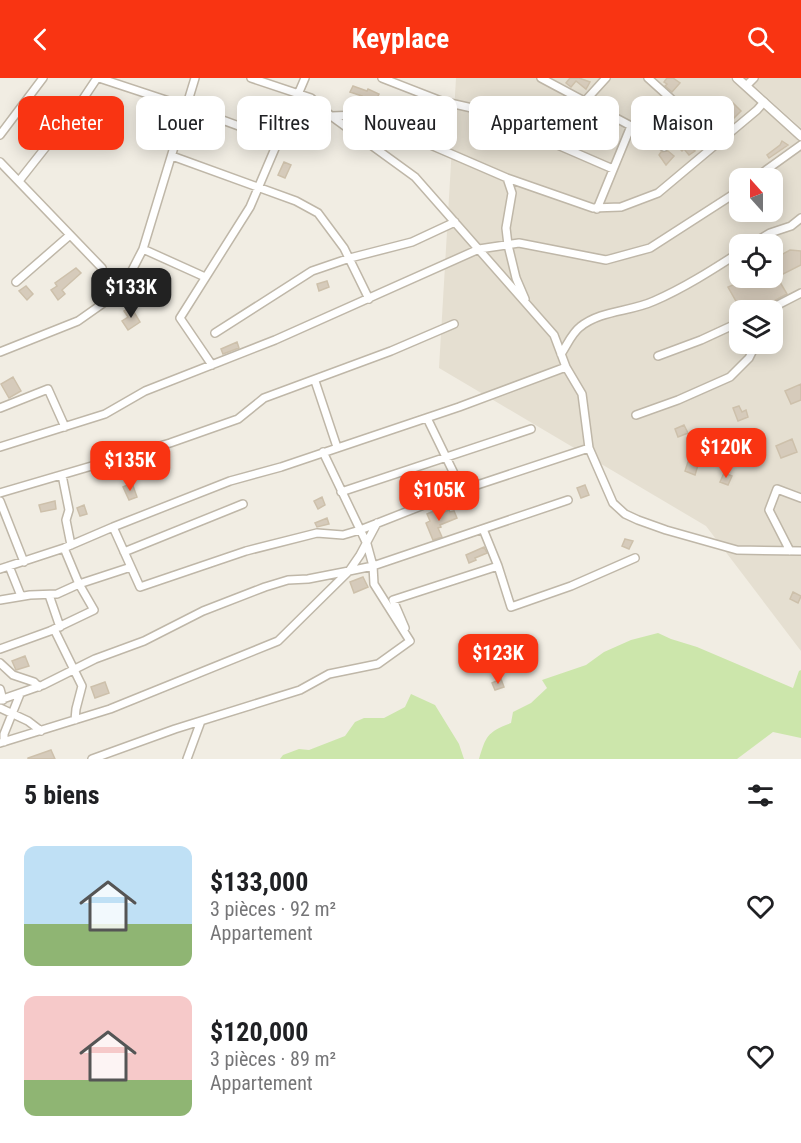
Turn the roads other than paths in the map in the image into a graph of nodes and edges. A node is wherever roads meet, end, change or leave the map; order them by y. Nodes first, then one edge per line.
1 (43, 78) edge
2 (98, 78) edge
3 (195, 78) edge
4 (251, 78) edge
5 (305, 78) edge
6 (382, 78) edge
7 (541, 78) edge
8 (606, 78) edge
9 (648, 78) edge
10 (737, 78) edge
11 (754, 78) edge
12 (746, 86) junction
13 (297, 92) junction
14 (153, 96) edge
15 (190, 96) edge
16 (295, 96) edge
17 (306, 96) edge
18 (575, 96) edge
19 (590, 96) edge
20 (668, 96) edge
21 (764, 102) junction
22 (331, 116) joint
23 (619, 119) edge
24 (631, 126) joint
25 (734, 128) edge
26 (0, 135) edge
27 (801, 136) edge
28 (801, 145) edge
29 (173, 150) edge
30 (273, 150) edge
31 (708, 150) edge
32 (171, 156) junction
33 (0, 162) edge
34 (769, 168) edge
35 (613, 169) junction
36 (507, 178) junction
37 (19, 181) junction
38 (258, 188) junction
39 (729, 197) edge
40 (597, 208) junction
41 (801, 218) edge
42 (455, 222) junction
43 (768, 234) edge
44 (70, 236) junction
45 (508, 244) junction
46 (143, 249) junction
47 (479, 249) junction
48 (350, 258) junction
49 (729, 259) edge
50 (102, 268) dead end
51 (205, 277) junction
52 (16, 282) dead end
53 (801, 293) edge
54 (369, 299) junction
55 (783, 302) edge
56 (529, 306) junction
57 (454, 324) dead end
58 (729, 327) edge
59 (215, 333) dead end
60 (0, 352) edge
61 (561, 354) junction
62 (751, 354) edge
63 (658, 356) dead end
64 (212, 365) junction
65 (566, 367) junction
66 (315, 381) junction
67 (0, 408) edge
68 (636, 415) dead end
69 (427, 418) junction
70 (64, 427) junction
71 (531, 429) dead end
72 (0, 447) edge
73 (337, 447) junction
74 (589, 448) junction
75 (323, 452) junction
76 (445, 456) junction
77 (62, 475) junction
78 (462, 490) junction
79 (341, 492) junction
80 (0, 493) edge
81 (801, 498) edge
82 (568, 500) dead end
83 (0, 501) edge
84 (243, 504) dead end
85 (3, 518) edge
86 (377, 523) junction
87 (113, 526) junction
88 (483, 529) junction
89 (360, 530) junction
90 (367, 544) junction
91 (67, 546) junction
92 (790, 551) junction
93 (801, 551) edge
94 (124, 552) junction
95 (635, 558) dead end
96 (24, 562) junction
97 (9, 566) junction
98 (373, 566) junction
99 (498, 566) junction
100 (130, 567) junction
101 (0, 569) edge
102 (349, 571) junction
103 (79, 584) junction
104 (50, 595) junction
105 (21, 596) junction
106 (0, 600) edge
107 (57, 628) junction
108 (410, 641) junction
109 (0, 649) edge
110 (0, 663) edge
111 (75, 669) junction
112 (39, 687) junction
113 (0, 689) edge
114 (20, 693) junction
115 (2, 700) edge
116 (0, 708) edge
117 (11, 713) junction
118 (75, 720) junction
119 (201, 721) junction
120 (40, 731) junction
121 (2, 743) edge
122 (93, 759) edge
123 (187, 759) edge

1 - 26 street
2 - 14 street
2 - 37 street
3 - 15 street
4 - 13 street
5 - 13 street
6 - 35 street
7 - 18 street
8 - 19 street
9 - 20 street
10 - 12 street
11 - 12 street
12 - 21 street
13 - 16 street
13 - 17 street
21 - 25 street
21 - 27 street
22 - 36 street
22 - 42 street
23 - 24 street
24 - 35 street
28 - 34 street
29 - 32 street
30 - 38 street
31 - 40 street
32 - 38 street
32 - 46 street
33 - 37 street
35 - 40 street
36 - 40 street
36 - 45 street
37 - 44 street
38 - 48 street
38 - 51 street
39 - 45 street
41 - 43 street
42 - 47 street
42 - 48 street
44 - 50 street
44 - 52 street
45 - 47 street
45 - 56 street
46 - 51 street
46 - 60 street
47 - 54 street
47 - 56 street
48 - 54 street
48 - 59 street
49 - 61 street
51 - 64 street
53 - 55 street
54 - 64 street
56 - 61 street
57 - 66 street
58 - 63 street
61 - 65 street
62 - 68 street
64 - 70 street
65 - 69 street
65 - 74 street
66 - 73 street
66 - 77 street
67 - 70 street
69 - 73 street
69 - 76 street
70 - 72 street
71 - 76 street
73 - 75 street
74 - 78 street
74 - 92 street
75 - 79 street
75 - 87 street
76 - 78 street
76 - 79 street
77 - 80 street
77 - 91 street
78 - 86 street
79 - 89 street
81 - 92 street
82 - 88 street
83 - 85 street
84 - 94 street
85 - 96 street
86 - 89 street
86 - 90 street
87 - 91 street
87 - 94 street
88 - 98 street
88 - 99 street
89 - 90 street
89 - 100 street
90 - 98 street
90 - 102 street
91 - 96 street
91 - 103 street
92 - 93 street
94 - 100 street
95 - 99 street
96 - 97 street
97 - 101 street
97 - 105 street
98 - 102 street
98 - 108 street
99 - 108 street
100 - 103 street
102 - 111 street
102 - 118 street
103 - 104 street
103 - 107 street
104 - 105 street
104 - 107 street
105 - 106 street
107 - 109 street
107 - 111 street
108 - 119 street
110 - 112 street
111 - 112 street
111 - 118 street
112 - 114 street
113 - 115 street
114 - 115 street
114 - 117 street
116 - 117 street
117 - 120 street
117 - 121 street
118 - 120 street
119 - 122 street
119 - 123 street
120 - 121 street

